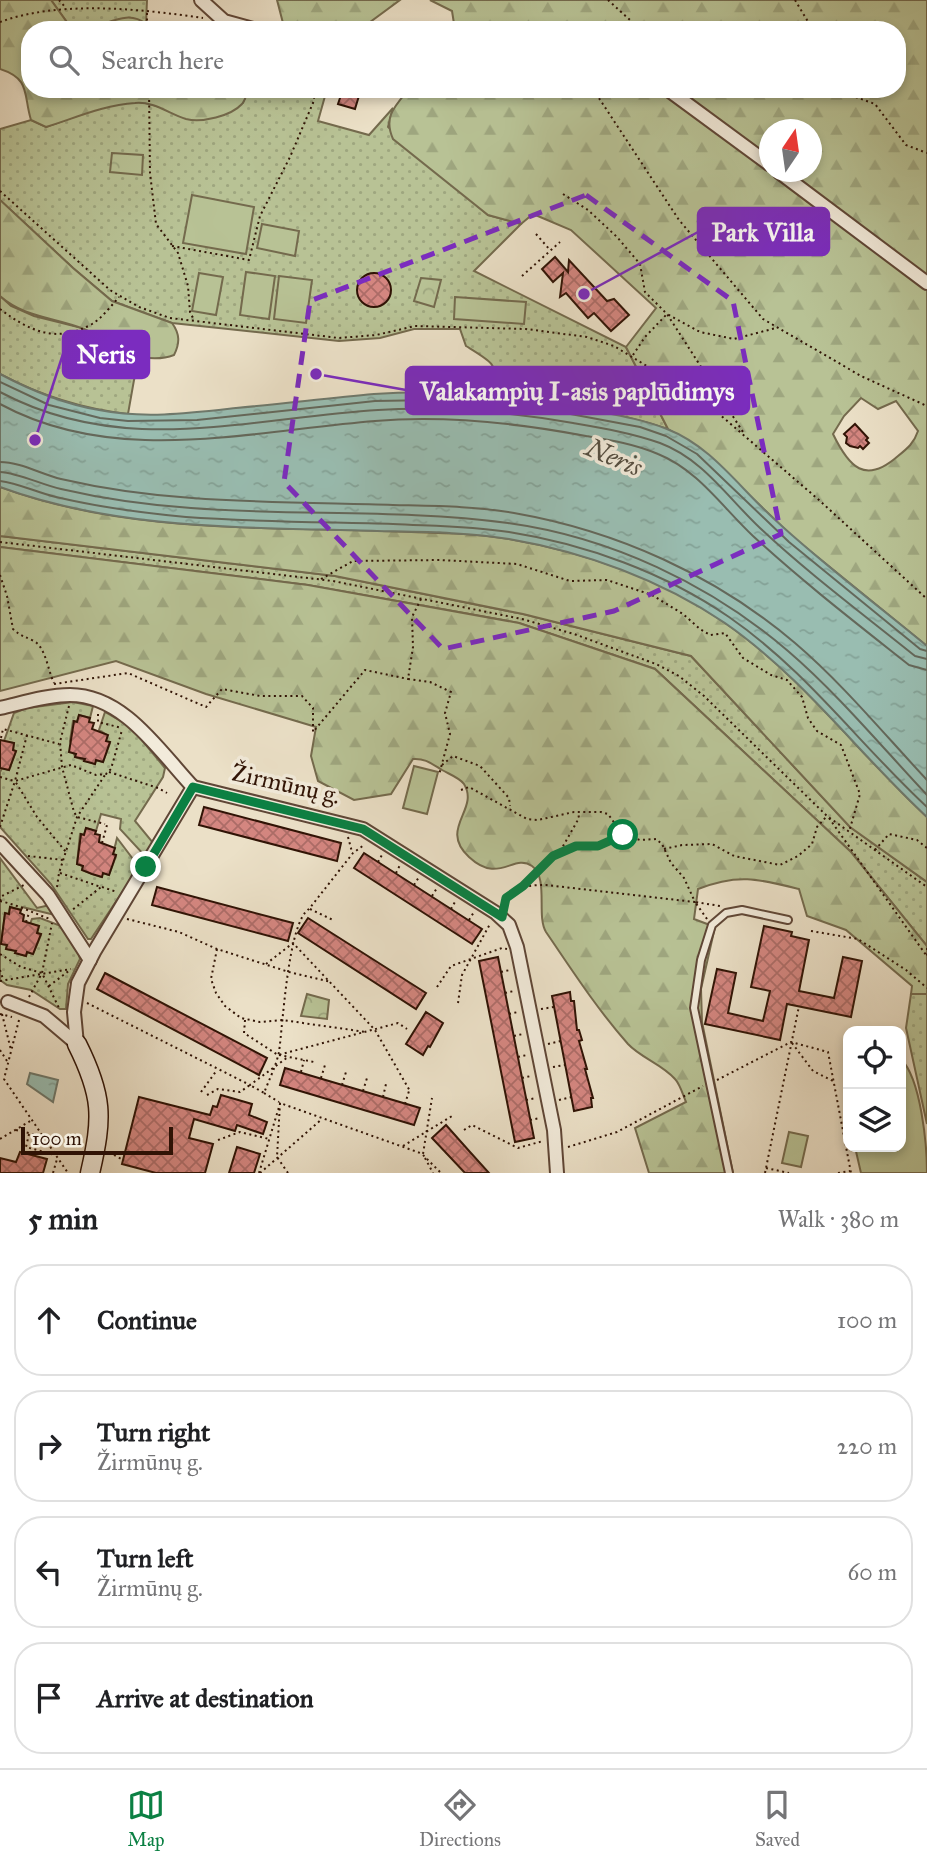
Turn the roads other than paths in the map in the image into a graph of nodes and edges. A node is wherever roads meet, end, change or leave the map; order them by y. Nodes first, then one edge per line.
1 (201, 0) edge
2 (224, 21) edge
3 (679, 98) edge
4 (759, 157) edge
5 (792, 182) edge
6 (927, 283) edge
7 (0, 708) edge
8 (193, 787) junction
9 (0, 843) edge
10 (788, 920) dead end
11 (88, 964) junction
12 (8, 1002) dead end
13 (77, 1044) junction
14 (90, 1173) edge
15 (557, 1173) edge
16 (729, 1173) edge

1 - 2 street
3 - 4 street
5 - 6 street
7 - 8 street
8 - 11 street, Žirmūnų g.
8 - 15 street, Žirmūnų g.
9 - 11 street
10 - 16 lane
11 - 13 street, Žirmūnų g.
12 - 13 street
13 - 14 main road, Žirmūnų g.

